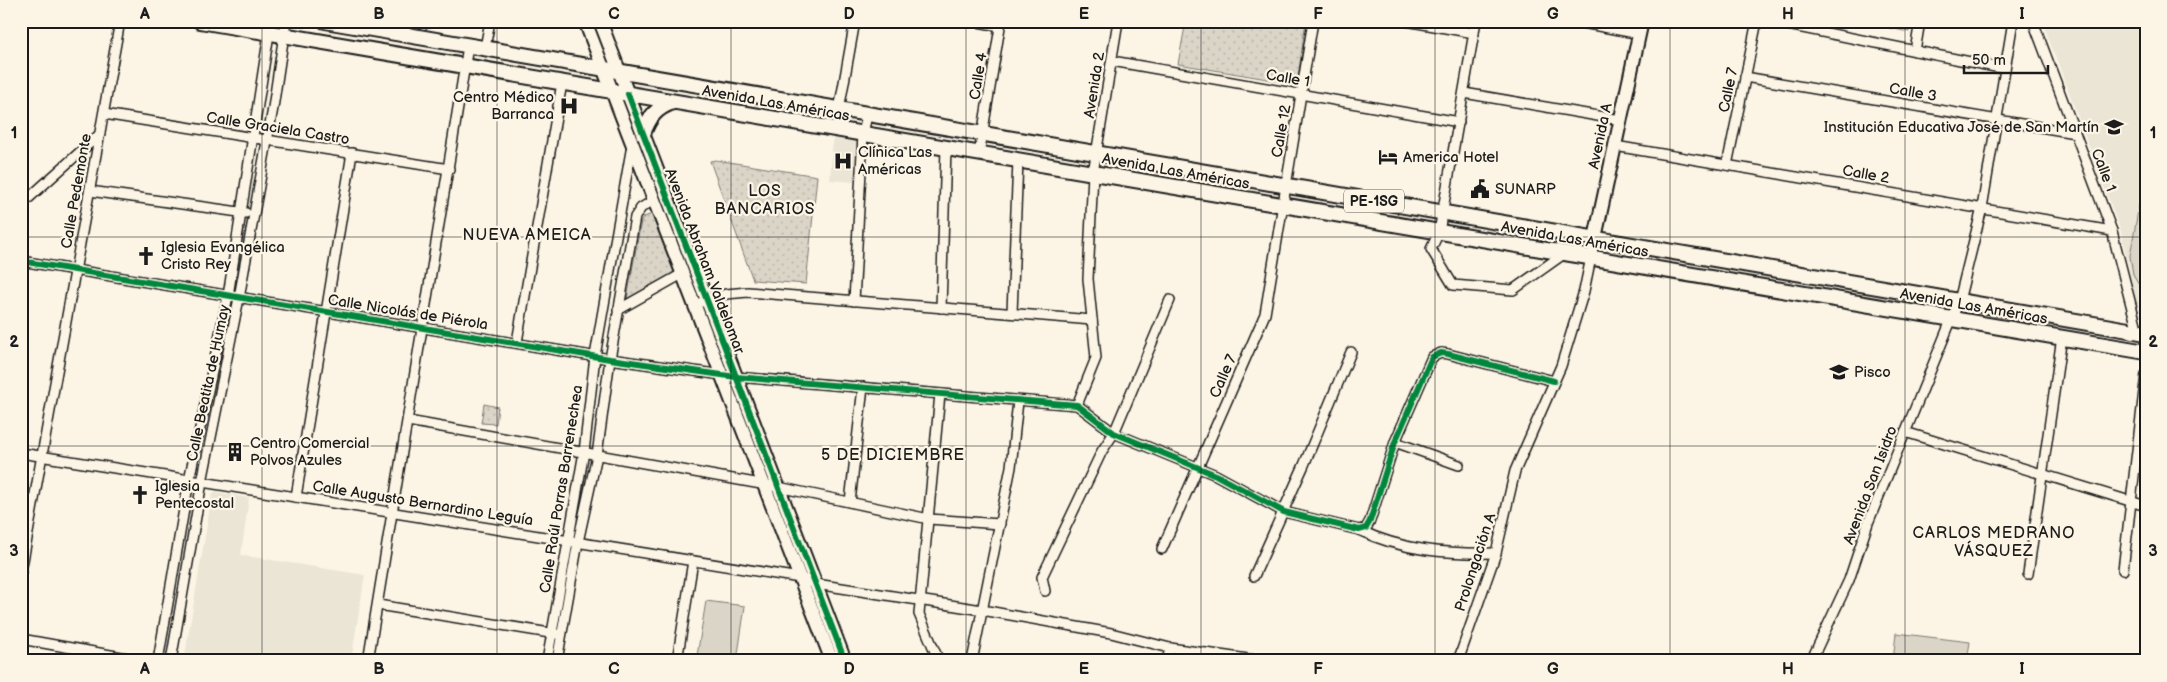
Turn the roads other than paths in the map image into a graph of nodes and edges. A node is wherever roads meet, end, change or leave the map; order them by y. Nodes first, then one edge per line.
1 (120, 21) edge
2 (200, 21) edge
3 (324, 21) edge
4 (490, 21) edge
5 (584, 21) edge
6 (600, 21) edge
7 (855, 21) edge
8 (972, 21) edge
9 (1118, 21) edge
10 (1314, 21) edge
11 (1406, 21) edge
12 (1476, 21) edge
13 (1572, 21) edge
14 (1757, 21) edge
15 (1768, 21) edge
16 (1920, 21) edge
17 (2013, 21) edge
18 (2033, 21) edge
19 (351, 24) edge
20 (1001, 24) edge
21 (277, 28) edge
22 (1641, 28) edge
23 (1474, 33) junction
24 (468, 46) junction
25 (485, 48) junction
26 (1915, 51) junction
27 (1112, 61) junction
28 (465, 67) junction
29 (602, 68) junction
30 (2005, 69) junction
31 (619, 71) junction
32 (1745, 77) junction
33 (562, 83) junction
34 (612, 91) junction
35 (1464, 93) junction
36 (628, 94) junction
37 (1301, 94) junction
38 (673, 102) junction
39 (259, 105) junction
40 (273, 108) junction
41 (839, 110) junction
42 (104, 114) junction
43 (867, 115) junction
44 (1621, 120) junction
45 (1997, 120) junction
46 (1458, 122) junction
47 (100, 134) junction
48 (643, 134) junction
49 (863, 134) junction
50 (2075, 134) junction
51 (982, 135) junction
52 (254, 138) junction
53 (268, 140) junction
54 (632, 145) junction
55 (1615, 146) junction
56 (946, 148) junction
57 (352, 153) junction
58 (979, 154) junction
59 (1097, 154) junction
60 (1018, 160) junction
61 (1727, 164) junction
62 (448, 168) junction
63 (1093, 173) junction
64 (1285, 186) junction
65 (90, 191) junction
66 (1320, 192) junction
67 (654, 200) junction
68 (1392, 204) junction
69 (21, 205) edge
70 (1282, 205) junction
71 (1982, 208) junction
72 (1316, 211) junction
73 (240, 212) junction
74 (1443, 213) junction
75 (253, 215) junction
76 (1389, 223) junction
77 (2112, 231) junction
78 (1440, 232) junction
79 (1595, 238) junction
80 (1565, 253) junction
81 (1591, 258) junction
82 (21, 261) edge
83 (76, 271) junction
84 (682, 274) junction
85 (228, 296) junction
86 (239, 298) junction
87 (707, 300) junction
88 (1170, 300) dead end
89 (854, 301) junction
90 (1959, 301) junction
91 (694, 306) junction
92 (941, 308) junction
93 (618, 310) junction
94 (327, 312) junction
95 (1012, 313) junction
96 (1952, 319) junction
97 (1092, 320) junction
98 (423, 327) junction
99 (2142, 332) edge
100 (2062, 337) junction
101 (517, 342) junction
102 (1351, 352) dead end
103 (2146, 352) edge
104 (594, 356) junction
105 (610, 359) junction
106 (2146, 374) edge
107 (721, 375) junction
108 (736, 377) junction
109 (1554, 381) junction
110 (864, 387) junction
111 (940, 394) junction
112 (1018, 401) junction
113 (1077, 405) junction
114 (408, 421) junction
115 (1905, 432) junction
116 (1114, 433) junction
117 (1395, 442) junction
118 (584, 452) junction
119 (21, 453) edge
120 (597, 455) junction
121 (42, 456) junction
122 (1459, 466) dead end
123 (1198, 468) junction
124 (2042, 476) junction
125 (189, 480) junction
126 (202, 482) junction
127 (763, 484) junction
128 (778, 487) junction
129 (296, 497) junction
130 (850, 502) junction
131 (2131, 502) junction
132 (2146, 506) edge
133 (393, 512) junction
134 (1284, 512) junction
135 (929, 519) junction
136 (1000, 524) junction
137 (1359, 530) junction
138 (568, 541) junction
139 (578, 542) junction
140 (1162, 549) dead end
141 (1496, 553) junction
142 (693, 561) junction
143 (2123, 570) dead end
144 (21, 572) edge
145 (2028, 574) dead end
146 (1254, 576) dead end
147 (800, 578) junction
148 (816, 584) junction
149 (1045, 591) dead end
150 (920, 600) junction
151 (378, 605) junction
152 (982, 610) junction
153 (552, 633) junction
154 (562, 635) junction
155 (21, 639) edge
156 (1170, 648) junction
157 (1222, 659) edge
158 (144, 661) edge
159 (158, 661) edge
160 (171, 661) edge
161 (368, 661) edge
162 (547, 661) edge
163 (557, 661) edge
164 (677, 661) edge
165 (832, 661) edge
166 (845, 661) edge
167 (939, 661) edge
168 (972, 661) edge
169 (1167, 661) edge
170 (1262, 661) edge
171 (1458, 661) edge
172 (1811, 661) edge

1 - 42 street, Calle Pedemonte
2 - 21 main road, Avenida Las Américas
3 - 19 main road, Avenida Las Américas
4 - 25 street
5 - 29 street, Avenida Abraham Valdelomar
6 - 31 street, Avenida Abraham Valdelomar
7 - 41 street
8 - 20 street
9 - 27 street, Avenida 2
10 - 37 street, Calle 12
11 - 23 street
12 - 23 street
13 - 22 street
14 - 32 street, Calle 7
15 - 26 street
16 - 26 street
17 - 30 street
18 - 50 street, Calle 1
19 - 24 main road, Avenida Las Américas
20 - 51 street, Calle 4
21 - 28 main road, Avenida Las Américas
21 - 39 street, Calle Beatita de Humay
21 - 40 street, Calle Beatita de Humay
22 - 44 street, Avenida A
23 - 35 street
24 - 25 main road, Avenida Las Américas
24 - 28 street
25 - 29 main road, Avenida Las Américas
26 - 30 street
27 - 37 street, Calle 1
27 - 59 street, Avenida 2
28 - 33 main road, Avenida Las Américas
28 - 62 street
29 - 31 main road, Avenida Las Américas / PE-1SG
29 - 34 street, Avenida Abraham Valdelomar
30 - 45 street
31 - 36 street, Avenida Abraham Valdelomar
31 - 41 main road, Avenida Las Américas / PE-1SG
32 - 45 street, Calle 3
32 - 61 street, Calle 7
33 - 34 main road, Avenida Las Américas
33 - 101 street
34 - 36 main road, Avenida Las Américas / PE-1SG
34 - 54 street, Avenida Abraham Valdelomar
35 - 44 street
35 - 46 street
36 - 38 main road, Avenida Las Américas / PE-1SG
36 - 48 street, Avenida Abraham Valdelomar
37 - 46 street, Calle 1
37 - 64 street, Calle 12
38 - 48 main road
38 - 49 main road, Avenida Las Américas / PE-1SG
39 - 40 street
39 - 52 street, Calle Beatita de Humay
40 - 53 street, Calle Beatita de Humay
41 - 43 main road, Avenida Las Américas / PE-1SG
42 - 47 street, Calle Pedemonte
42 - 52 street, Calle Graciela Castro
43 - 49 street
43 - 51 main road, Avenida Las Américas / PE-1SG
44 - 55 street, Avenida A
45 - 50 street, Calle 3
45 - 71 street
46 - 74 street
47 - 65 street, Calle Pedemonte
47 - 69 street
48 - 87 street, Avenida Abraham Valdelomar
49 - 56 main road, Avenida Las Américas / PE-1SG
49 - 89 street
50 - 77 street, Calle 1
51 - 58 street, Calle 4
51 - 59 main road, Avenida Las Américas / PE-1SG
52 - 53 street, Calle Graciela Castro
52 - 73 street, Calle Beatita de Humay
53 - 57 street, Calle Graciela Castro
53 - 75 street, Calle Beatita de Humay
54 - 67 street, Avenida Abraham Valdelomar
54 - 104 street, Calle Raúl Porras Barrenechea
55 - 61 street, Calle 2
55 - 79 street, Avenida A
56 - 58 main road, Avenida Las Américas / PE-1SG
56 - 92 street
57 - 62 street, Calle Graciela Castro
57 - 94 street
58 - 60 main road, Avenida Las Américas / PE-1SG
59 - 63 street, Avenida 2
59 - 64 main road, Avenida Las Américas / PE-1SG
60 - 63 main road, Avenida Las Américas / PE-1SG
60 - 95 street
61 - 71 street, Calle 2
62 - 98 street
63 - 70 main road, Avenida Las Américas / PE-1SG
63 - 97 street, Avenida 2
64 - 66 main road, Avenida Las Américas / PE-1SG
64 - 70 street, Calle 12
65 - 73 street
65 - 83 street, Calle Pedemonte
66 - 68 main road, Avenida Las Américas / PE-1SG
66 - 72 main road
67 - 84 street, Avenida Abraham Valdelomar
67 - 93 street, Calle Raúl Porras Barrenechea
68 - 74 main road, Avenida Las Américas / PE-1SG
68 - 76 main road
70 - 72 main road, Avenida Las Américas / PE-1SG
70 - 123 street, Calle 7
71 - 77 street, Calle 2
71 - 90 street
72 - 76 main road, Avenida Las Américas / PE-1SG
73 - 75 street
73 - 85 street, Calle Beatita de Humay
74 - 78 street
74 - 79 main road, Avenida Las Américas / PE-1SG
75 - 86 street, Calle Beatita de Humay
76 - 78 main road, Avenida Las Américas / PE-1SG
77 - 99 street, Calle 1
78 - 80 main road, Avenida Las Américas / PE-1SG
78 - 80 street
79 - 81 street, Avenida A
79 - 90 main road, Avenida Las Américas / PE-1SG
80 - 81 main road, Avenida Las Américas / PE-1SG
81 - 96 main road, Avenida Las Américas / PE-1SG
81 - 109 street, Avenida A
82 - 83 street, Calle Nicolás de Piérola
83 - 85 street, Calle Nicolás de Piérola
83 - 121 street, Calle Pedemonte
84 - 91 street, Avenida Abraham Valdelomar
84 - 93 street
85 - 86 street, Calle Nicolás de Piérola
85 - 125 street, Calle Beatita de Humay
86 - 94 street, Calle Nicolás de Piérola
86 - 126 street, Calle Beatita de Humay
87 - 89 street
87 - 91 street
87 - 108 street, Avenida Abraham Valdelomar
88 - 116 street
89 - 92 street
90 - 96 street, Avenida San Isidro
90 - 99 main road, Avenida Las Américas / PE-1SG
91 - 107 street, Avenida Abraham Valdelomar
92 - 95 street
93 - 105 street, Calle Raúl Porras Barrenechea
94 - 98 street, Calle Nicolás de Piérola
94 - 129 street
95 - 97 street
96 - 100 main road, Avenida Las Américas / PE-1SG
96 - 115 street, Avenida San Isidro
97 - 113 street, Avenida 2
98 - 101 street, Calle Nicolás de Piérola
98 - 114 street
100 - 103 main road, Avenida Las Américas / PE-1SG
100 - 124 street
101 - 104 street, Calle Nicolás de Piérola
102 - 134 street
104 - 105 street, Calle Nicolás de Piérola
104 - 118 street, Calle Raúl Porras Barrenechea
105 - 107 street, Calle Nicolás de Piérola
105 - 120 street, Calle Raúl Porras Barrenechea
106 - 131 street
107 - 108 street, Calle Nicolás de Piérola
107 - 127 street, Avenida Abraham Valdelomar
108 - 110 street, Calle Nicolás de Piérola
108 - 128 street, Avenida Abraham Valdelomar
109 - 117 street
109 - 141 street, Prolongación A
110 - 111 street, Calle Nicolás de Piérola
110 - 130 street
111 - 112 street, Calle Nicolás de Piérola
111 - 135 street
112 - 113 street, Calle Nicolás de Piérola
112 - 136 street
113 - 116 street
114 - 118 street
114 - 133 street
115 - 124 street
115 - 172 street, Avenida San Isidro
116 - 123 street
116 - 149 street
117 - 122 street
117 - 137 street
118 - 120 street
118 - 138 street, Calle Raúl Porras Barrenechea
119 - 121 street, Calle Augusto Bernardino Leguía
120 - 127 street
120 - 139 street, Calle Raúl Porras Barrenechea
121 - 125 street, Calle Augusto Bernardino Leguía
121 - 144 street, Calle Pedemonte
123 - 134 street
123 - 140 street, Calle 7
124 - 131 street
124 - 145 street
125 - 126 street, Calle Augusto Bernardino Leguía
125 - 159 street, Calle Beatita de Humay
126 - 129 street, Calle Augusto Bernardino Leguía
126 - 160 street, Calle Beatita de Humay
127 - 128 street
127 - 147 street, Avenida Abraham Valdelomar
128 - 130 street
128 - 148 street, Avenida Abraham Valdelomar
129 - 133 street, Calle Augusto Bernardino Leguía
130 - 135 street
131 - 132 street
131 - 143 street
133 - 138 street, Calle Augusto Bernardino Leguía
133 - 151 street
134 - 137 street
134 - 146 street
135 - 136 street
135 - 150 street
136 - 152 street
137 - 141 street
138 - 139 street, Calle Augusto Bernardino Leguía
138 - 153 street, Calle Raúl Porras Barrenechea
139 - 142 street, Calle Augusto Bernardino Leguía
139 - 154 street, Calle Raúl Porras Barrenechea
141 - 171 street, Prolongación A
142 - 147 street, Calle Augusto Bernardino Leguía
142 - 164 street
147 - 148 street, Calle Augusto Bernardino Leguía
147 - 165 street, Avenida Abraham Valdelomar
148 - 150 street, Calle Augusto Bernardino Leguía
148 - 166 street, Avenida Abraham Valdelomar
150 - 152 street, Calle Augusto Bernardino Leguía
150 - 167 street
151 - 153 street
151 - 161 street
152 - 156 street, Calle Augusto Bernardino Leguía
152 - 168 street
153 - 154 street
153 - 162 street, Calle Raúl Porras Barrenechea
154 - 163 street, Calle Raúl Porras Barrenechea
155 - 158 street
156 - 157 street, Calle Augusto Bernardino Leguía
156 - 169 street
157 - 170 street, Calle Augusto Bernardino Leguía

